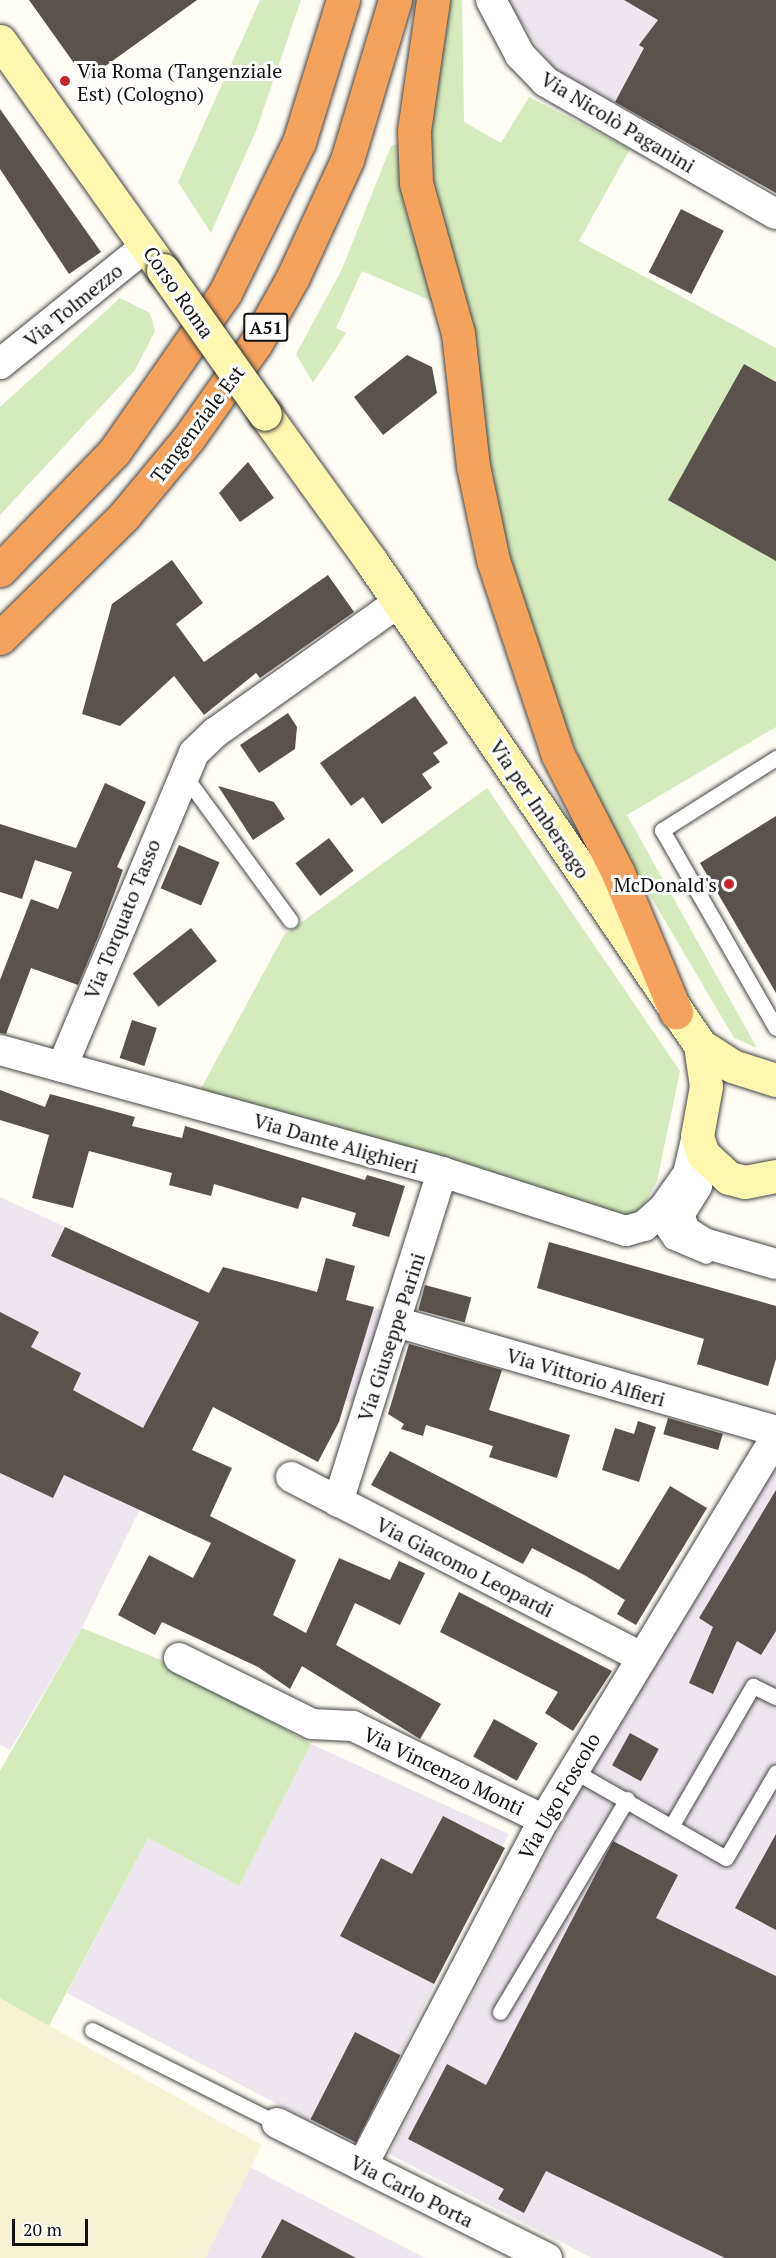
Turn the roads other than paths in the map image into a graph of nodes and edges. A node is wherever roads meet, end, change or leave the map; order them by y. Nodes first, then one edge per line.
1 (343, 0) edge
2 (395, 0) edge
3 (433, 0) edge
4 (491, 0) edge
5 (0, 41) edge
6 (776, 214) edge
7 (154, 258) junction
8 (0, 364) edge
9 (0, 570) edge
10 (399, 602) junction
11 (0, 638) edge
12 (776, 758) edge
13 (182, 772) junction
14 (290, 920) dead end
15 (676, 1012) junction
16 (776, 1028) edge
17 (700, 1045) junction
18 (0, 1050) edge
19 (62, 1066) junction
20 (769, 1077) edge
21 (705, 1100) junction
22 (697, 1136) junction
23 (442, 1172) junction
24 (729, 1178) junction
25 (771, 1182) edge
26 (664, 1208) junction
27 (776, 1264) edge
28 (776, 1277) edge
29 (396, 1322) junction
30 (776, 1431) edge
31 (776, 1437) edge
32 (291, 1477) dead end
33 (338, 1502) junction
34 (639, 1656) junction
35 (179, 1658) dead end
36 (776, 1697) edge
37 (574, 1771) junction
38 (776, 1772) edge
39 (627, 1799) junction
40 (544, 1820) junction
41 (672, 1825) junction
42 (500, 2012) dead end
43 (92, 2030) dead end
44 (277, 2123) joint
45 (362, 2166) junction
46 (547, 2258) edge

1 - 9 highway, A51
2 - 11 highway, Tangenziale Est / A51
3 - 15 highway
4 - 6 street, Via Nicolò Paganini
5 - 7 main road, Corso Roma
7 - 8 street, Via Tolmezzo
7 - 10 main road, Corso Roma, bridge
10 - 13 street, Via Torquato Tasso
10 - 15 main road, Via per Imbersago
12 - 16 lane
13 - 14 lane
13 - 19 street, Via Torquato Tasso
15 - 17 main road, Via per Imbersago
17 - 20 main road, Via per Imbersago
17 - 21 main road
18 - 19 street, Via Dante Alighieri
19 - 23 street, Via Dante Alighieri
20 - 21 main road, Via per Imbersago
21 - 22 main road
22 - 24 main road
22 - 26 street, Via Dante Alighieri
23 - 26 street, Via Dante Alighieri
23 - 29 street, Via Giuseppe Parini
24 - 25 main road
24 - 27 street
26 - 28 lane
29 - 30 street, Via Vittorio Alfieri
29 - 33 street, Via Giuseppe Parini
31 - 34 street, Via Ugo Foscolo
32 - 33 street, Via Giacomo Leopardi
33 - 34 street, Via Giacomo Leopardi
34 - 37 street, Via Ugo Foscolo
35 - 40 street, Via Vincenzo Monti
36 - 41 lane
37 - 39 lane
37 - 40 street, Via Ugo Foscolo
38 - 41 lane
39 - 41 lane
39 - 42 lane
40 - 45 street, Via Ugo Foscolo
43 - 44 lane
44 - 45 street, Via Carlo Porta
45 - 46 street, Via Carlo Porta

